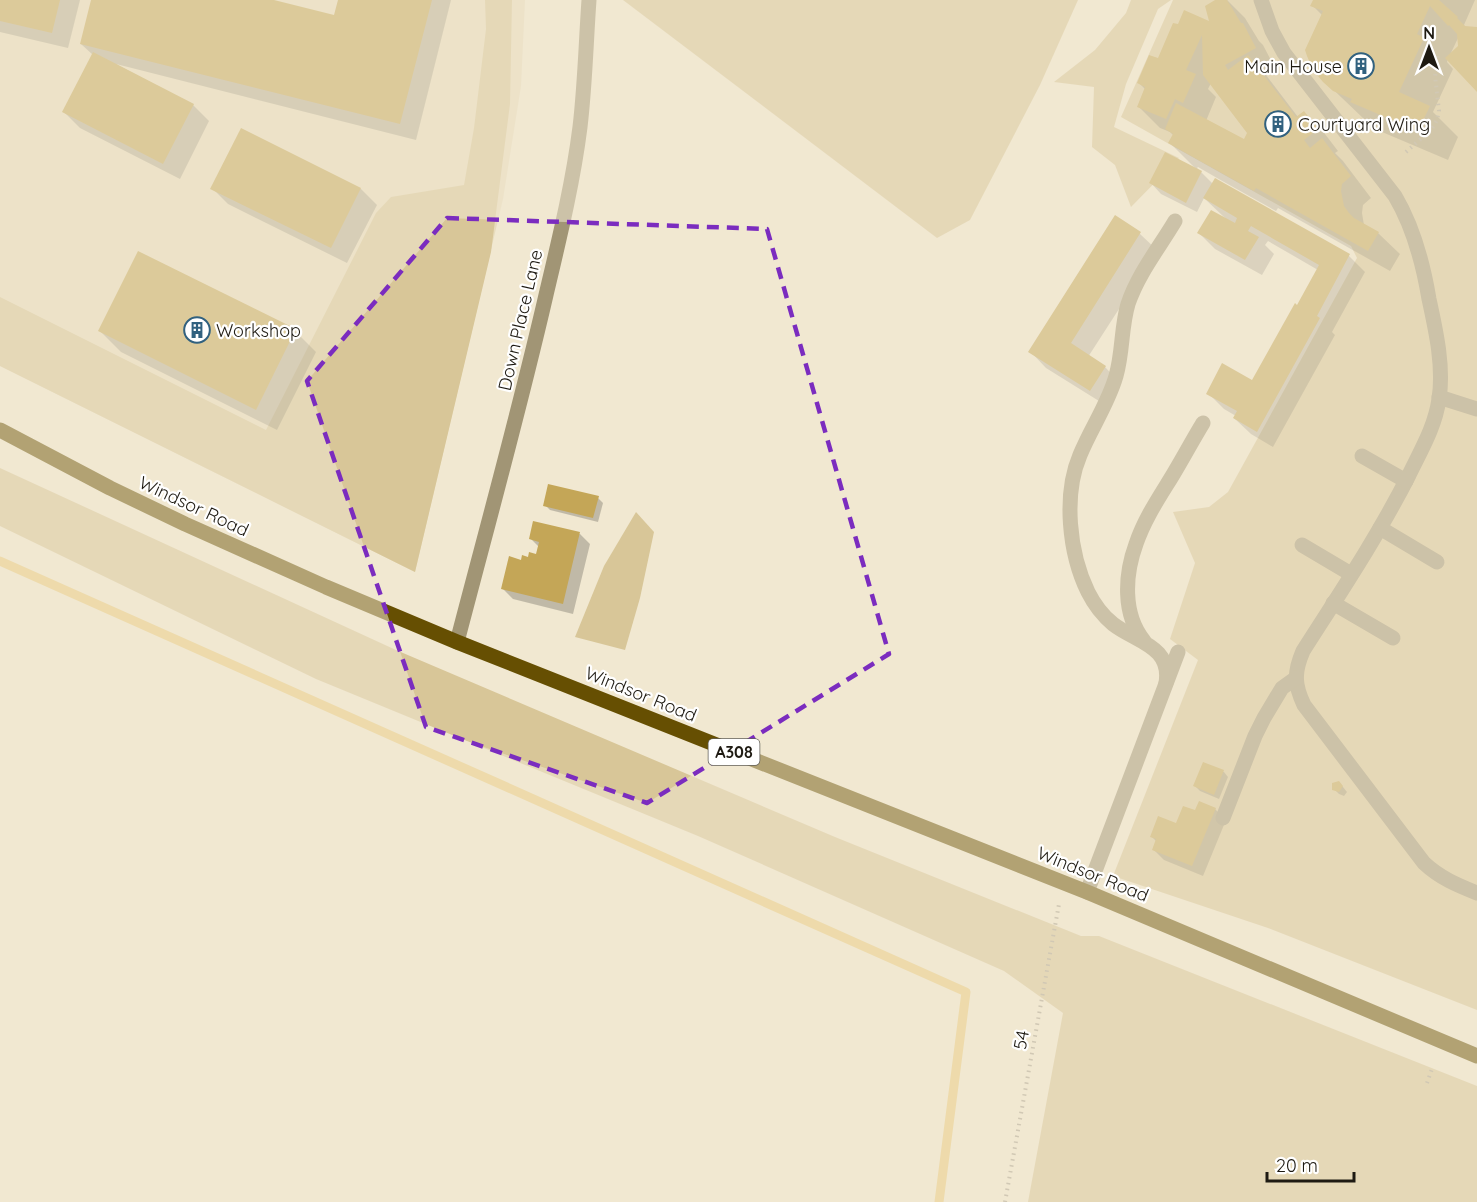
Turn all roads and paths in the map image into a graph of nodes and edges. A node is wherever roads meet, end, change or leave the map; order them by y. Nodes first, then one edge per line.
1 (589, 0) edge
2 (1261, 0) edge
3 (1438, 53) dead end
4 (1406, 152) dead end
5 (1175, 221) dead end
6 (1439, 398) junction
7 (1477, 409) edge
8 (1203, 423) dead end
9 (0, 430) edge
10 (1362, 456) dead end
11 (1406, 481) junction
12 (1380, 528) junction
13 (1302, 545) dead end
14 (1437, 562) dead end
15 (1351, 574) junction
16 (1333, 603) junction
17 (1393, 638) dead end
18 (457, 642) junction
19 (1146, 643) junction
20 (1178, 652) dead end
21 (1296, 678) junction
22 (1166, 683) junction
23 (1223, 818) dead end
24 (1062, 882) junction
25 (1087, 892) junction
26 (1477, 893) edge
27 (1477, 1056) edge
28 (1432, 1069) dead end
29 (1426, 1083) dead end
30 (1005, 1202) edge

1 - 18 street, Down Place Lane
2 - 6 street
3 - 4 path
5 - 19 street
6 - 7 street
6 - 11 street
8 - 19 street
9 - 18 main road, Windsor Road / A308
10 - 11 street
11 - 12 street
12 - 14 street
12 - 15 street
13 - 15 street
15 - 16 street
16 - 17 street
16 - 21 street
18 - 24 main road, Windsor Road / A308
19 - 22 street
20 - 22 street
21 - 23 street
21 - 26 street
22 - 25 street
24 - 25 main road, Windsor Road / A308
24 - 30 path, 54
25 - 27 main road, Windsor Road / A308
28 - 29 path

